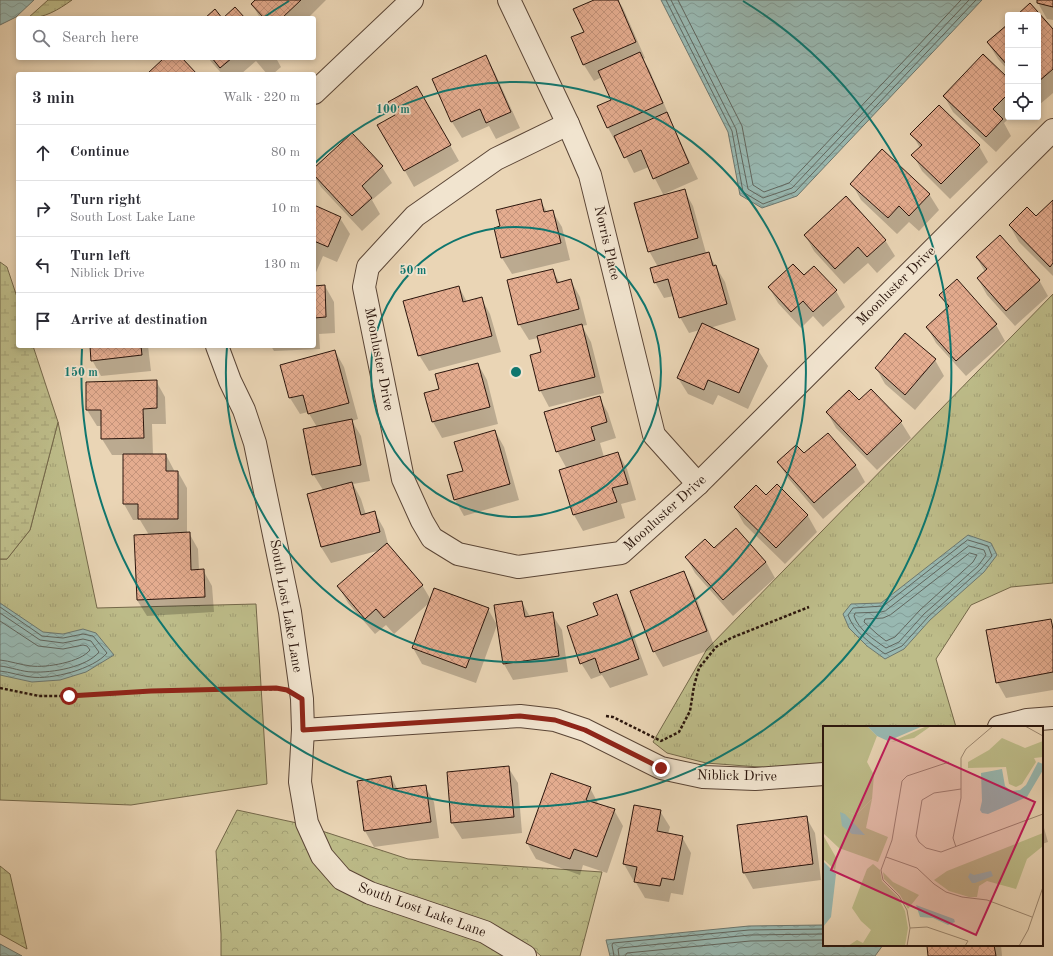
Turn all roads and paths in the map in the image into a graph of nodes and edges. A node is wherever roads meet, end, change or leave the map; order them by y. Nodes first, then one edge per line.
1 (412, 0) edge
2 (509, 0) edge
3 (316, 91) edge
4 (568, 124) junction
5 (1053, 130) edge
6 (218, 348) edge
7 (698, 484) junction
8 (808, 607) dead end
9 (0, 688) edge
10 (302, 699) junction
11 (1053, 718) edge
12 (1003, 726) edge
13 (303, 730) junction
14 (661, 741) dead end
15 (823, 774) edge
16 (525, 956) edge

1 - 3 street
2 - 4 street, Norris Place
4 - 7 street, Norris Place
4 - 7 street, Moonluster Drive
5 - 7 street, Moonluster Drive
6 - 10 street, South Lost Lake Lane
8 - 14 path
9 - 10 path
10 - 13 street, South Lost Lake Lane
11 - 12 street
13 - 15 street, Niblick Drive
13 - 16 street, South Lost Lake Lane

